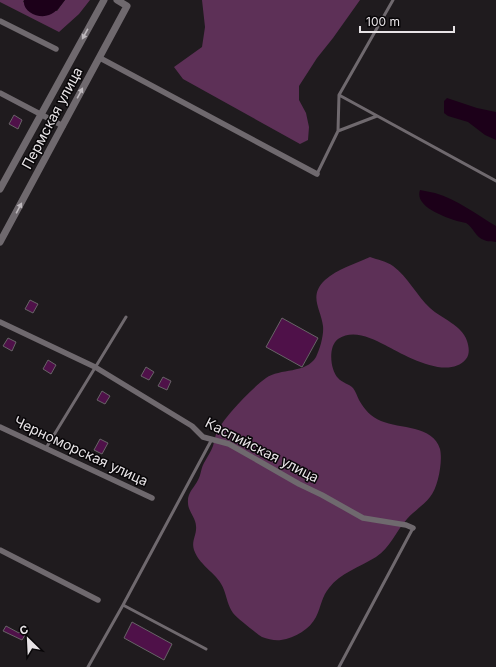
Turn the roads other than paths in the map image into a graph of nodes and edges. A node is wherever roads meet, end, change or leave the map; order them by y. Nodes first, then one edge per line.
1 (104, 0) edge
2 (117, 0) edge
3 (393, 0) edge
4 (0, 21) edge
5 (56, 48) dead end
6 (100, 58) junction
7 (0, 94) edge
8 (339, 95) junction
9 (41, 114) junction
10 (377, 116) junction
11 (63, 126) junction
12 (338, 131) junction
13 (317, 174) joint
14 (496, 180) edge
15 (0, 189) edge
16 (0, 242) edge
17 (126, 317) dead end
18 (0, 322) edge
19 (95, 367) junction
20 (0, 427) edge
21 (212, 439) junction
22 (46, 448) junction
23 (152, 498) dead end
24 (413, 528) joint
25 (0, 550) edge
26 (98, 600) dead end
27 (122, 605) junction
28 (206, 649) dead end
29 (88, 667) edge
30 (339, 667) edge

1 -> 9 street
2 - 6 street, Пермская улица
3 - 8 lane
4 - 5 street
11 -> 6 street, Пермская улица
6 - 13 street
7 - 9 street
8 - 10 lane
8 - 12 lane
9 - 11 street
9 - 15 street
10 - 12 lane
10 - 14 lane
16 -> 11 street, Пермская улица
12 - 13 lane
17 - 19 lane
18 - 19 street, Каспийская улица
19 - 21 street, Каспийская улица
19 - 22 lane
20 - 22 street, Черноморская улица
21 - 24 street, Каспийская улица
21 - 27 lane
22 - 23 street, Черноморская улица
24 - 30 lane
25 - 26 street
27 - 28 lane
27 - 29 lane

